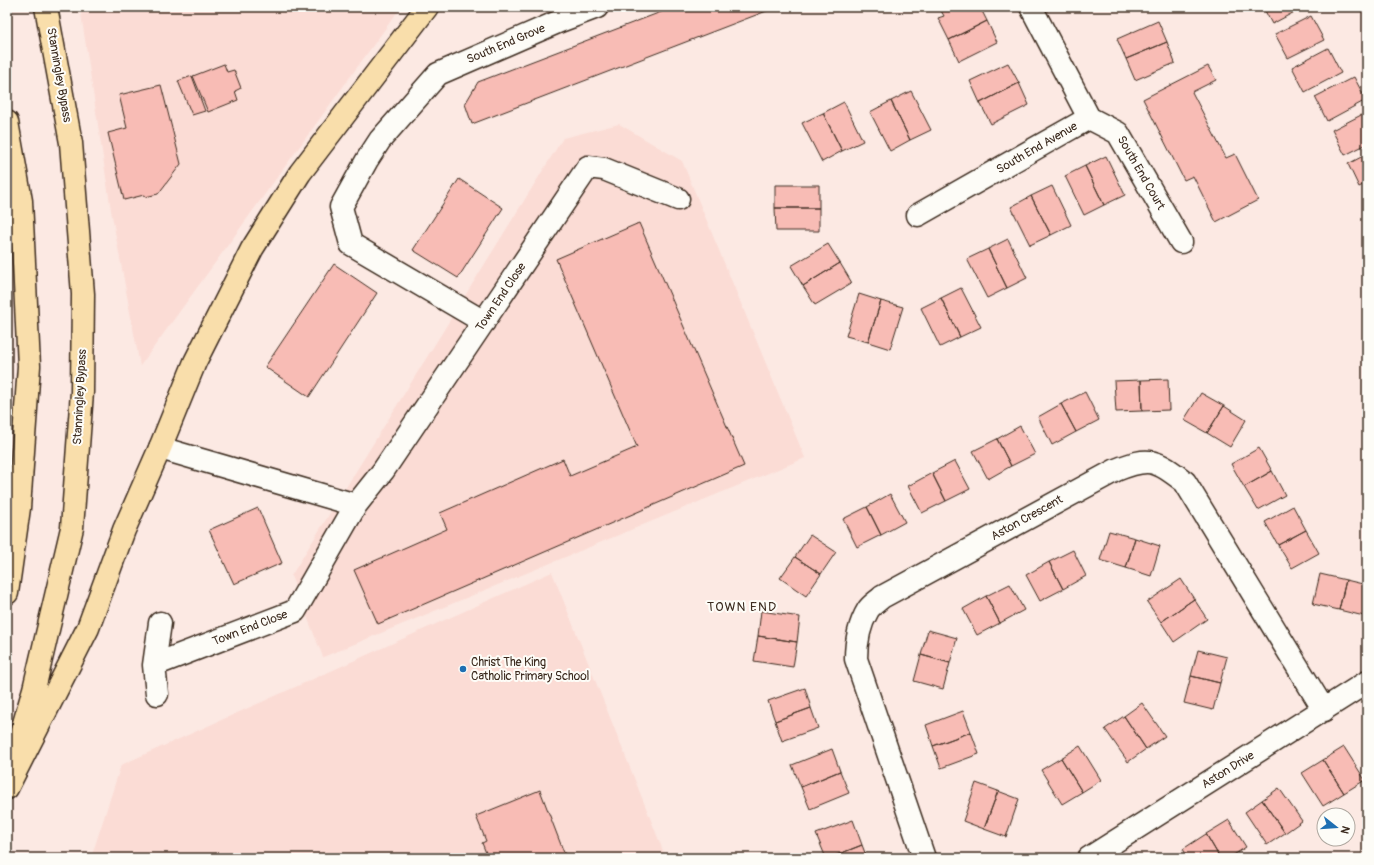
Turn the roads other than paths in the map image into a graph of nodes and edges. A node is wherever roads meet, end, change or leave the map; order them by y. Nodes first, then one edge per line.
1 (46, 7) edge
2 (427, 7) edge
3 (597, 7) edge
4 (1031, 7) edge
5 (1089, 118) junction
6 (7, 122) edge
7 (678, 199) dead end
8 (918, 215) dead end
9 (1181, 242) dead end
10 (484, 322) junction
11 (160, 448) junction
12 (356, 505) junction
13 (7, 594) edge
14 (160, 623) dead end
15 (154, 666) junction
16 (1367, 682) edge
17 (156, 694) dead end
18 (1324, 710) junction
19 (7, 782) edge
20 (7, 788) edge
21 (924, 858) edge
22 (1089, 858) edge

1 - 19 main road, Stanningley Bypass
2 - 11 main road
3 - 10 street, South End Grove
4 - 5 street, South End Avenue
5 - 8 street, South End Avenue
5 - 9 street, South End Court
6 - 13 main road
7 - 10 street, Town End Close
10 - 12 street, Town End Close
11 - 12 street
11 - 20 main road
12 - 15 street, Town End Close
14 - 15 street
15 - 17 street
16 - 18 street, Aston Drive
18 - 21 street, Aston Crescent
18 - 22 street, Aston Drive

